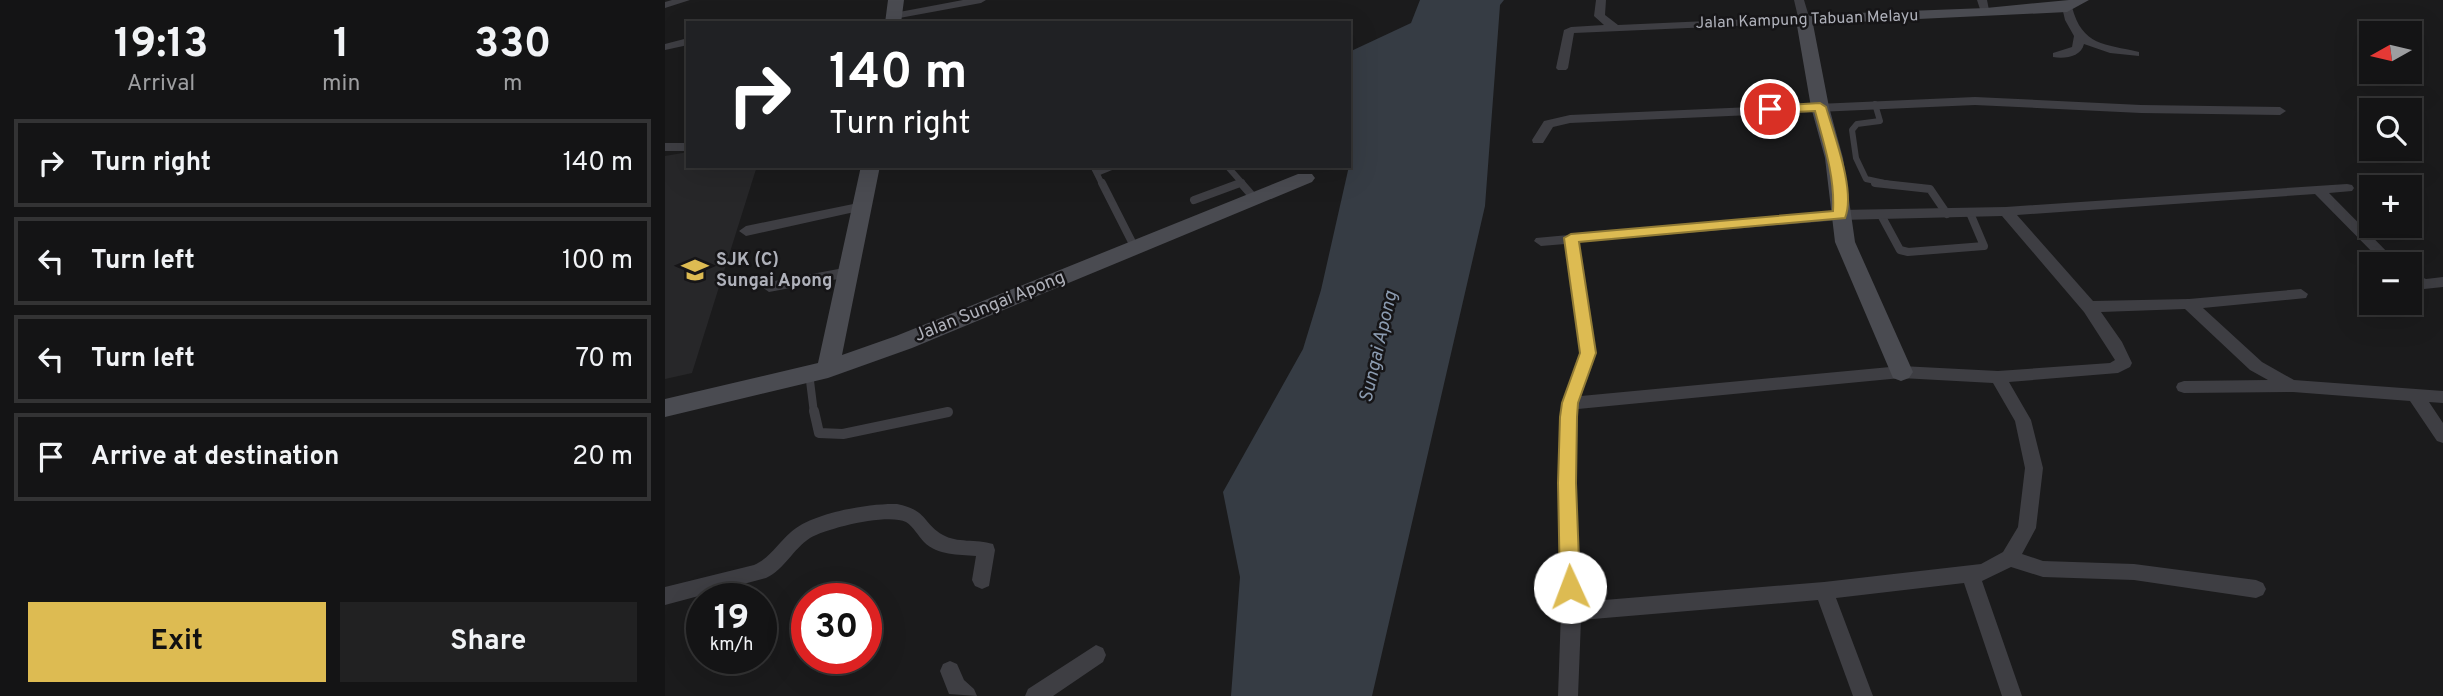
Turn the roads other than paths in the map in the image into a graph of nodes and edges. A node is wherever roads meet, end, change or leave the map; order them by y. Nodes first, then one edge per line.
1 (685, 0) edge
2 (981, 0) edge
3 (1601, 0) edge
4 (1800, 0) edge
5 (2074, 4) edge
6 (665, 5) edge
7 (1984, 7) edge
8 (894, 13) edge
9 (1804, 20) junction
10 (1613, 27) junction
11 (2080, 37) junction
12 (686, 42) edge
13 (665, 47) edge
14 (2134, 54) dead end
15 (2057, 55) dead end
16 (1562, 68) dead end
17 (1875, 104) junction
18 (1820, 107) junction
19 (2280, 111) dead end
20 (1538, 140) dead end
21 (665, 147) edge
22 (686, 147) edge
23 (1834, 158) junction
24 (1856, 158) junction
25 (871, 168) edge
26 (1229, 168) edge
27 (1095, 169) edge
28 (1305, 178) dead end
29 (2347, 188) dead end
30 (1249, 190) junction
31 (2318, 190) junction
32 (1194, 201) dead end
33 (863, 206) junction
34 (2005, 211) junction
35 (1970, 213) junction
36 (1947, 214) junction
37 (1840, 215) junction
38 (1881, 215) junction
39 (746, 231) dead end
40 (1571, 238) junction
41 (1541, 241) dead end
42 (1135, 247) junction
43 (2380, 252) edge
44 (849, 272) junction
45 (2443, 282) edge
46 (2422, 283) edge
47 (769, 287) dead end
48 (2301, 294) dead end
49 (2189, 304) junction
50 (2087, 307) junction
51 (818, 371) junction
52 (1902, 372) junction
53 (1999, 377) junction
54 (2293, 386) junction
55 (2184, 387) dead end
56 (2415, 395) junction
57 (2443, 397) edge
58 (1570, 403) junction
59 (665, 408) edge
60 (948, 412) dead end
61 (2443, 436) edge
62 (2010, 558) junction
63 (1971, 575) junction
64 (982, 580) dead end
65 (2256, 589) dead end
66 (1824, 591) junction
67 (665, 596) edge
68 (1571, 612) junction
69 (1096, 655) dead end
70 (950, 671) dead end
71 (967, 696) edge
72 (1035, 696) edge
73 (1568, 696) edge
74 (1863, 696) edge
75 (2012, 696) edge

1 - 6 street
2 - 8 street
3 - 10 street
4 - 9 street
5 - 7 street, Jalan Kampung Tabuan Melayu
5 - 11 street
7 - 9 street, Jalan Kampung Tabuan Melayu
9 - 10 street, Jalan Kampung Tabuan Melayu
9 - 18 street
10 - 16 street, Jalan Kampung Tabuan Melayu
11 - 14 street
11 - 15 street
12 - 13 street
17 - 18 street
17 - 19 street
17 - 24 lane
18 - 20 street
18 - 23 street
21 - 22 street
23 - 24 lane
23 - 37 street
24 - 36 lane
25 - 33 street
26 - 30 lane
27 - 42 lane
28 - 30 street, Jalan Sungai Apong
29 - 31 street
30 - 32 lane
30 - 42 street, Jalan Sungai Apong
31 - 34 street
31 - 43 street
33 - 39 street
33 - 44 street
34 - 35 street
34 - 50 street
35 - 36 street
35 - 38 lane
36 - 38 street
37 - 38 street
37 - 40 street
37 - 52 street
40 - 41 street
40 - 58 street
42 - 51 street, Jalan Sungai Apong
44 - 47 street
44 - 51 street
45 - 46 street
48 - 49 street
49 - 50 street
49 - 54 street
50 - 53 street
51 - 59 street, Jalan Sungai Apong
51 - 60 lane
52 - 53 street
52 - 58 street
53 - 62 street
54 - 55 street
54 - 56 street
56 - 57 street
56 - 61 street
58 - 68 street
62 - 63 street
62 - 65 street
63 - 66 street
63 - 75 street
64 - 67 street
66 - 68 street
66 - 74 street
68 - 73 street
69 - 72 street
70 - 71 street

